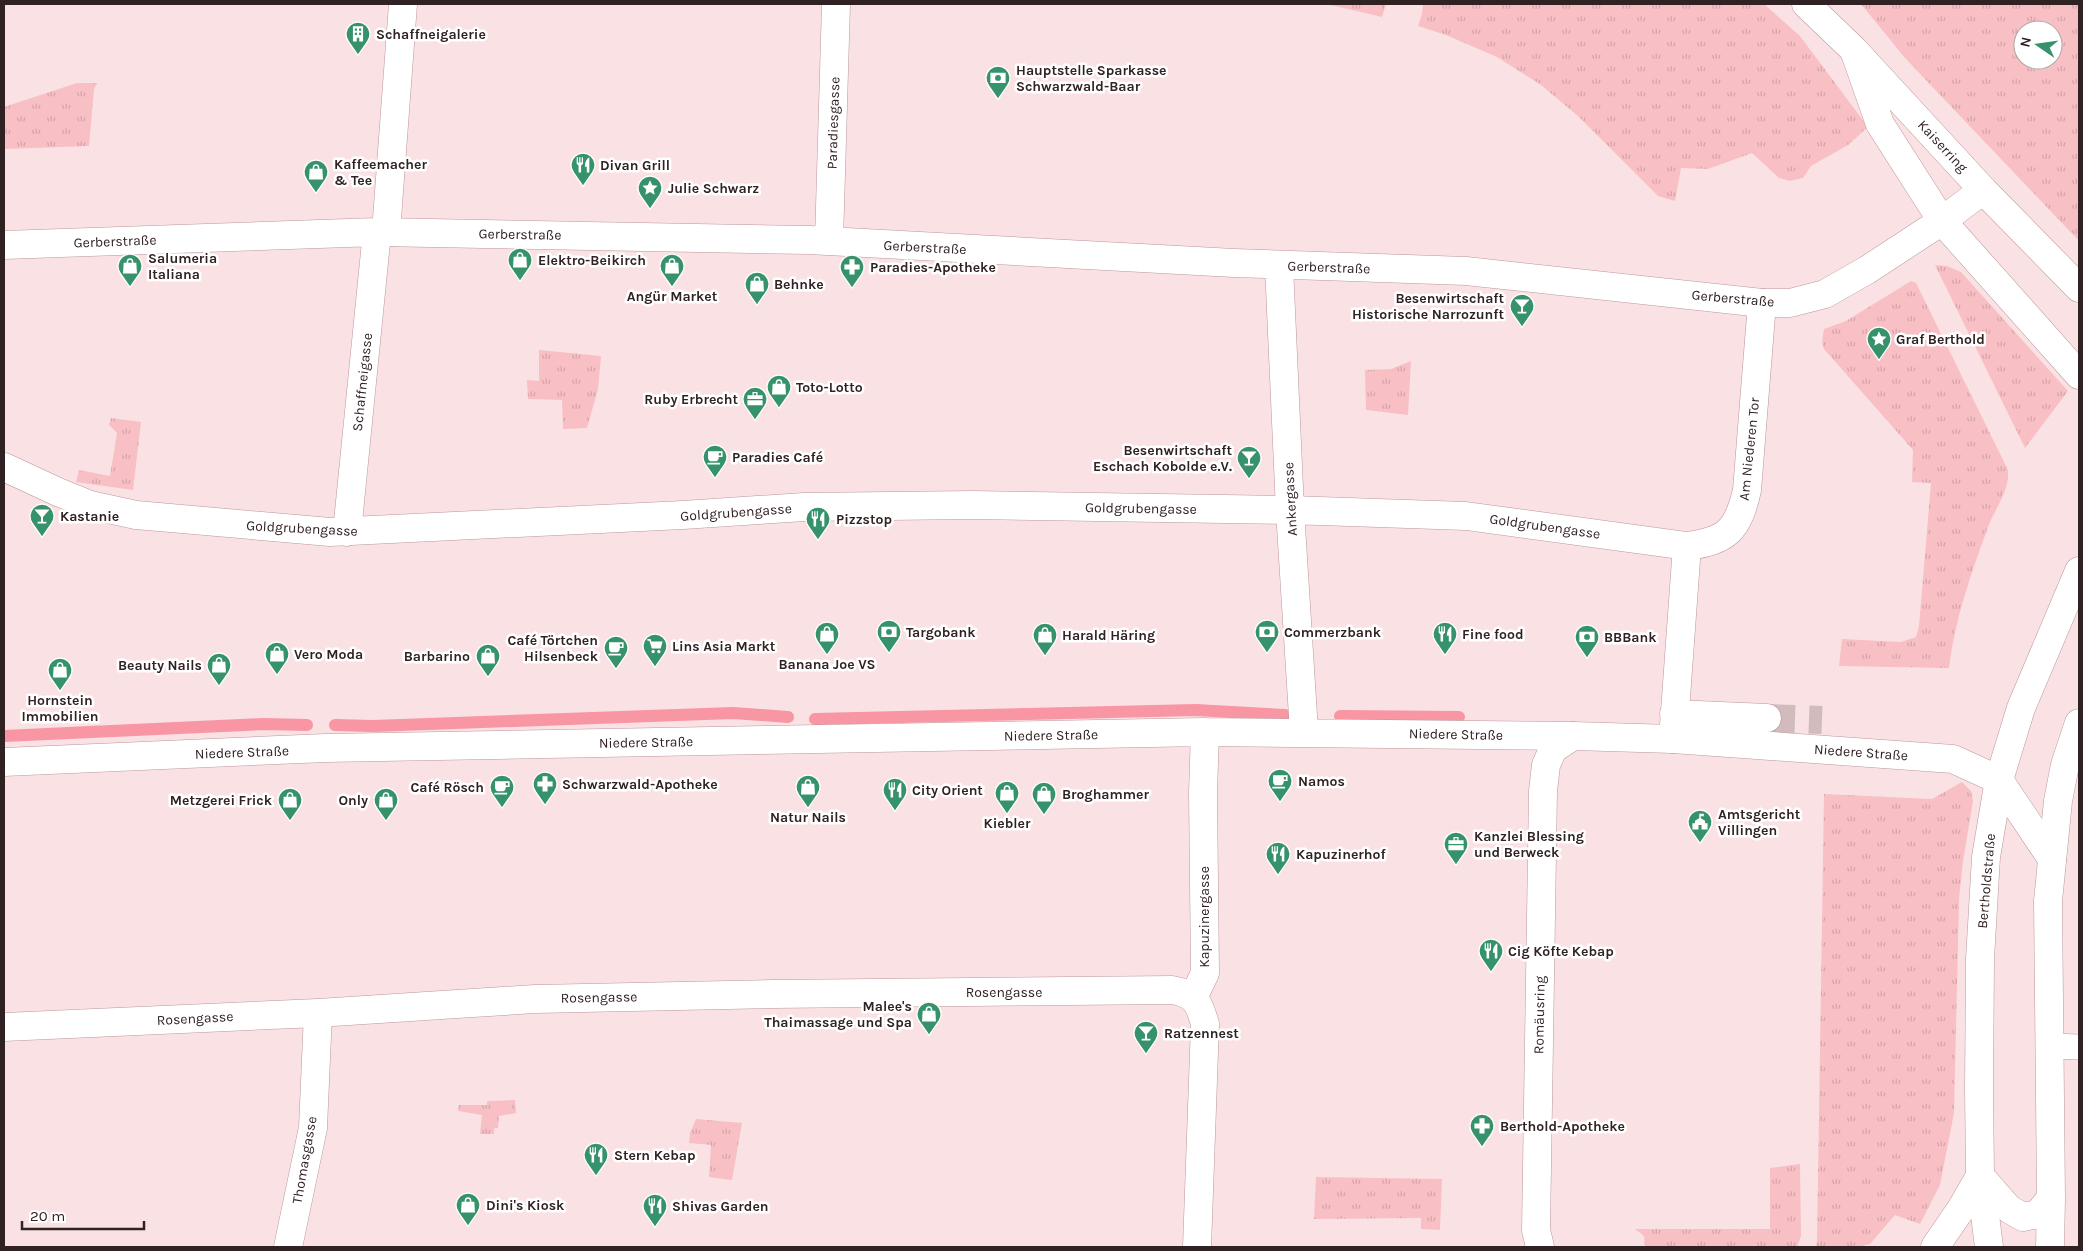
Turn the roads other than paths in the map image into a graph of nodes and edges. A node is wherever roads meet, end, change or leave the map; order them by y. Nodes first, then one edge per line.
1 (403, 4) edge
2 (836, 4) edge
3 (1806, 4) edge
4 (1854, 50) junction
5 (1983, 190) junction
6 (1942, 221) junction
7 (382, 232) junction
8 (829, 242) junction
9 (4, 245) edge
10 (1280, 266) junction
11 (2079, 288) edge
12 (1762, 303) junction
13 (2079, 375) edge
14 (4, 467) edge
15 (1290, 510) junction
16 (347, 532) junction
17 (1687, 546) junction
18 (2079, 570) edge
19 (1767, 718) tunnel mouth
20 (2079, 723) edge
21 (1674, 727) junction
22 (1205, 732) junction
23 (1304, 732) junction
24 (1573, 736) junction
25 (4, 762) edge
26 (1999, 780) junction
27 (2052, 859) junction
28 (1193, 998) junction
29 (318, 1013) junction
30 (4, 1027) edge
31 (2050, 1046) junction
32 (2079, 1047) edge
33 (1980, 1176) junction
34 (2051, 1198) junction
35 (288, 1247) edge
36 (1197, 1247) edge
37 (1540, 1247) edge
38 (1934, 1247) edge
39 (1989, 1247) edge
40 (2050, 1247) edge

1 - 7 street, Schaffneigasse
2 - 8 street, Paradiesgasse
3 - 4 street, Kaiserring
4 - 5 street, Kaiserring
4 - 6 street
5 - 6 street, Gerberstraße
5 - 11 street, Kaiserring
6 - 12 street, Gerberstraße
6 - 13 street
7 - 8 street, Gerberstraße
7 - 9 street, Gerberstraße
7 - 16 street, Schaffneigasse
8 - 10 street, Gerberstraße
10 - 12 street, Gerberstraße
10 - 15 street, Ankergasse
12 - 17 street, Am Niederen Tor
14 - 16 street, Goldgrubengasse
15 - 16 street, Goldgrubengasse
15 - 17 street, Goldgrubengasse
15 - 23 street, Ankergasse
17 - 21 street
18 - 26 street, Bertholdstraße
19 - 21 street, Niedere Straße
20 - 27 street
21 - 24 street, Niedere Straße
21 - 26 street, Niedere Straße
22 - 23 street, Niedere Straße
22 - 25 street, Niedere Straße
22 - 28 street, Kapuzinergasse
23 - 24 street, Niedere Straße
24 - 37 street, Romäusring
26 - 27 street
26 - 33 street, Bertholdstraße
27 - 31 street
28 - 29 street, Rosengasse
28 - 36 street
29 - 30 street, Rosengasse
29 - 35 street, Thomasgasse
31 - 32 lane
31 - 34 street
33 - 34 street
33 - 38 street
33 - 39 street, Bertholdstraße
34 - 40 street

